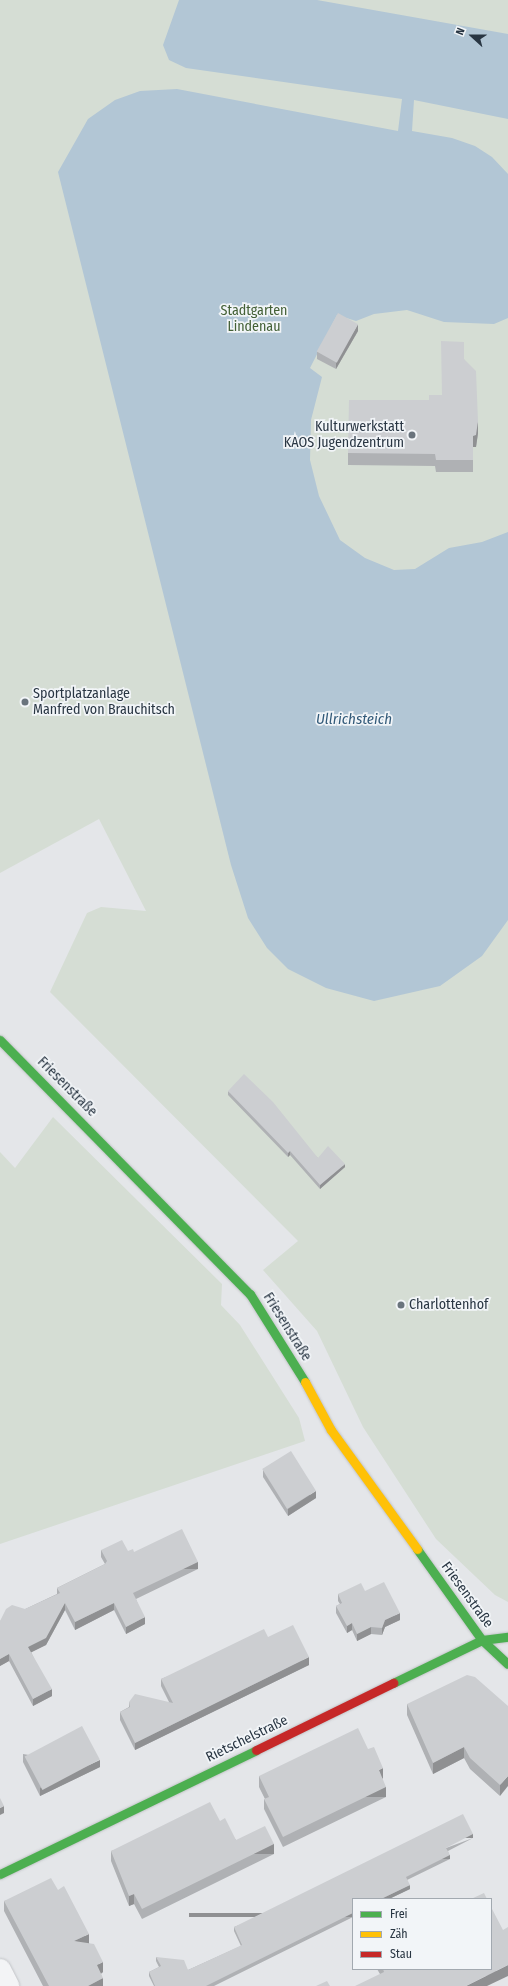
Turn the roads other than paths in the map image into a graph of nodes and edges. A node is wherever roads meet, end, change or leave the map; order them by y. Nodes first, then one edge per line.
1 (0, 1040) edge
2 (508, 1637) edge
3 (482, 1640) junction
4 (508, 1664) edge
5 (0, 1874) edge
6 (0, 1970) edge
7 (8, 1986) edge

1 - 3 street, Friesenstraße
2 - 3 street, Rietschelstraße
3 - 4 street, Friesenstraße
3 - 5 street, Rietschelstraße
6 - 7 street

